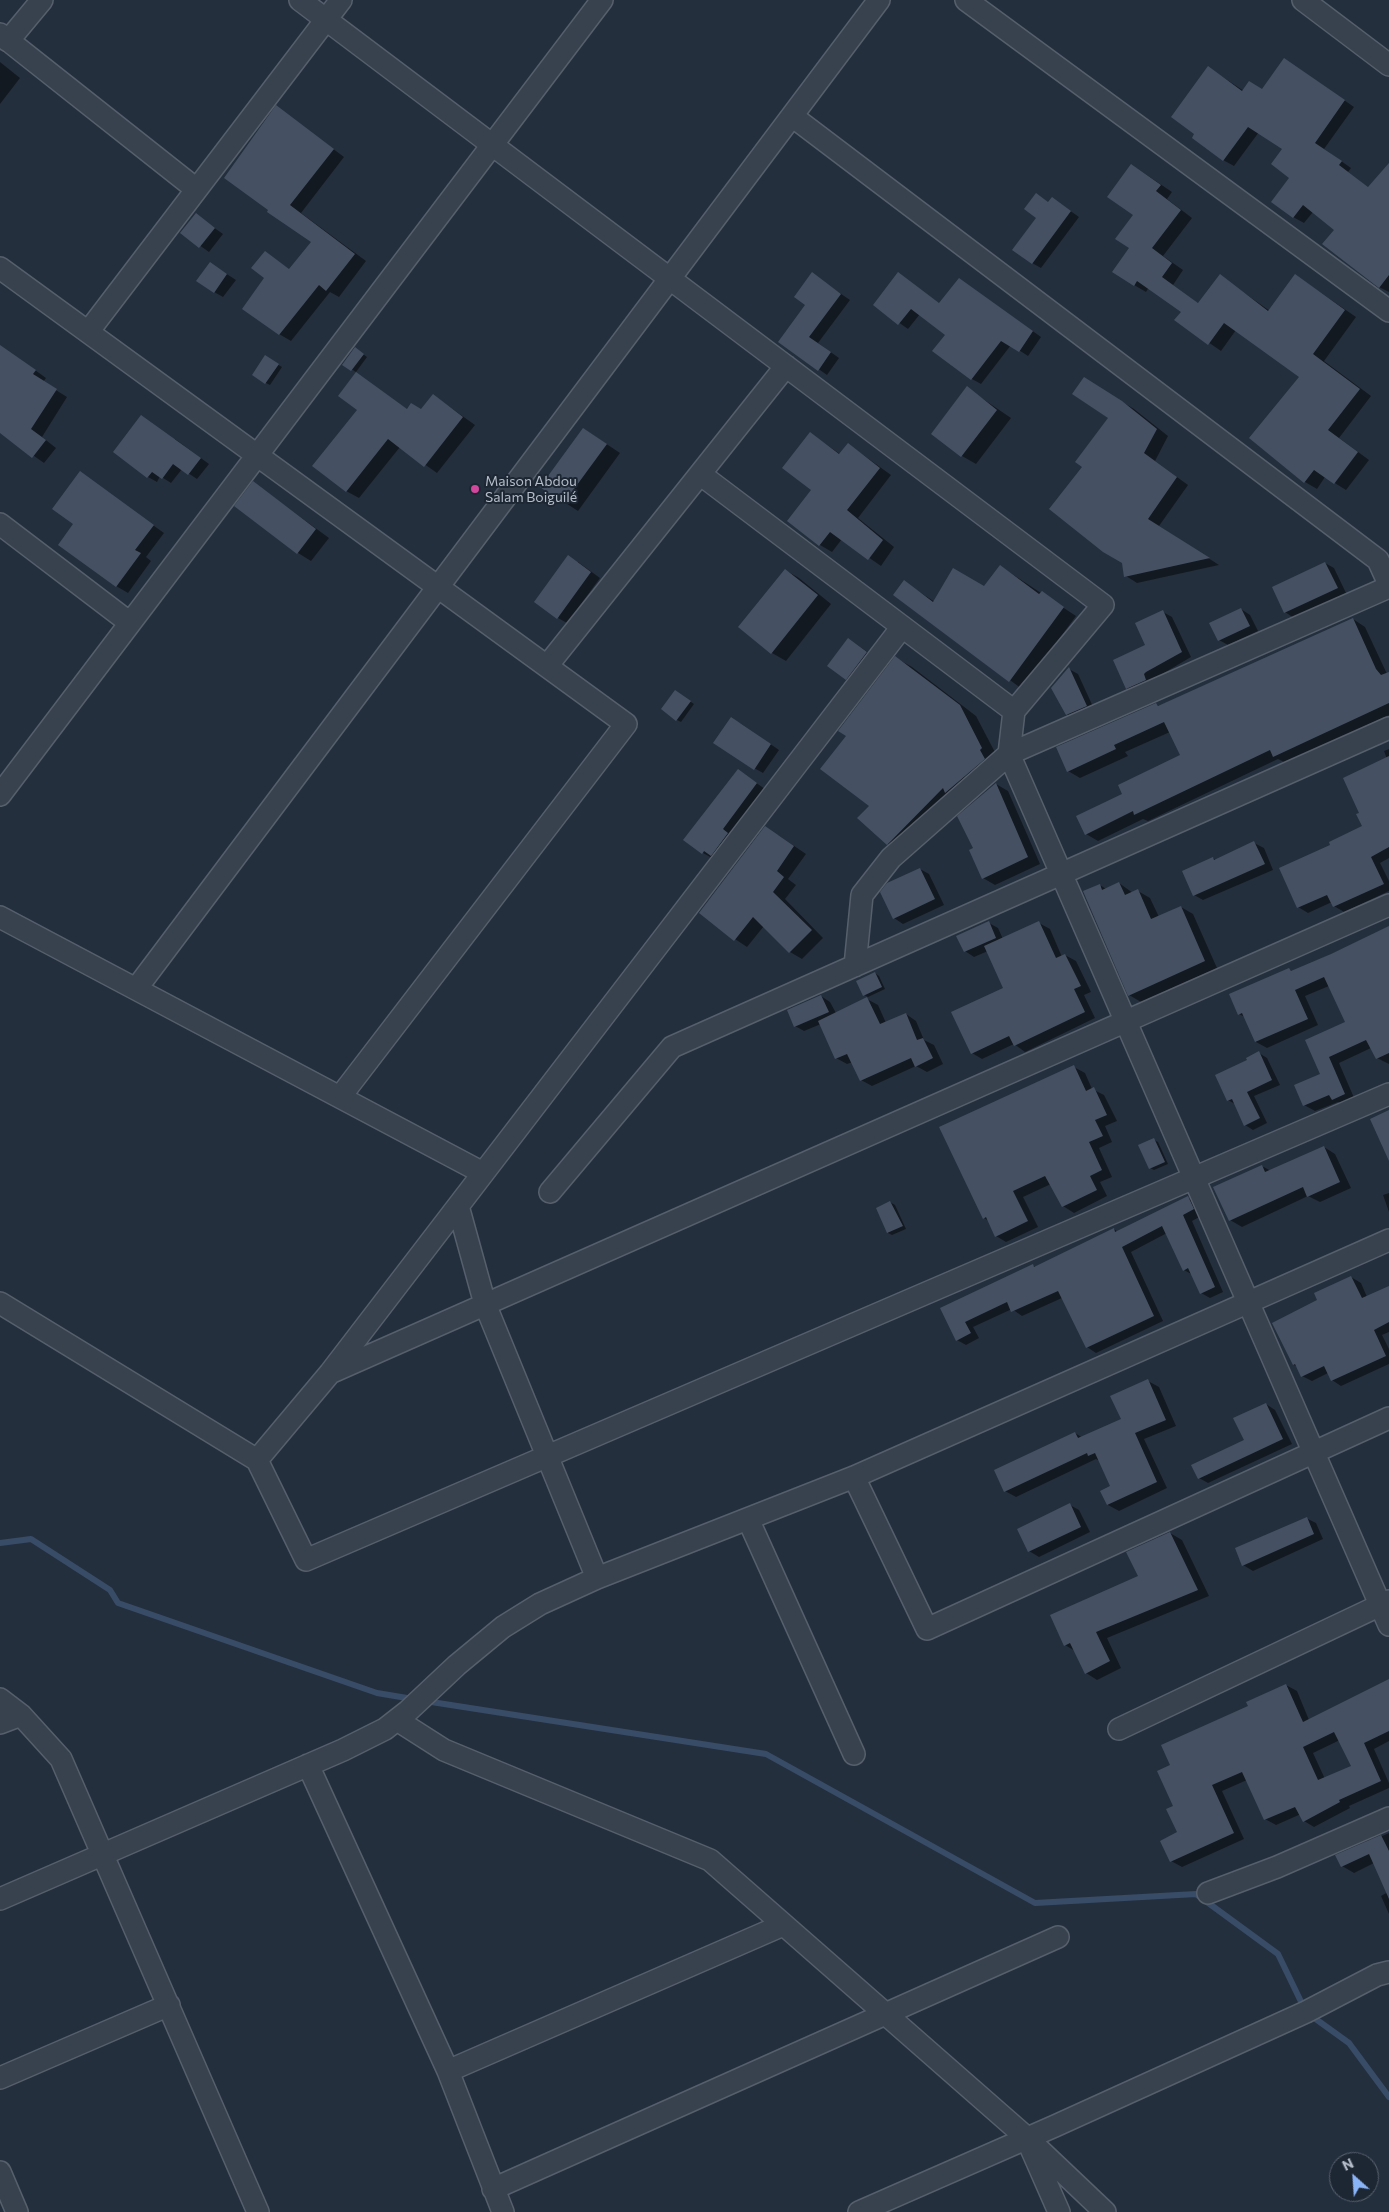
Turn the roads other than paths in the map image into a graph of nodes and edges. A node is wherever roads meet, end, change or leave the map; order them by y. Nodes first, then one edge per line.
1 (42, 0) edge
2 (300, 0) edge
3 (341, 0) edge
4 (602, 0) edge
5 (879, 0) edge
6 (966, 0) edge
7 (1303, 0) edge
8 (326, 19) junction
9 (4, 38) edge
10 (1389, 65) edge
11 (792, 116) junction
12 (492, 145) junction
13 (196, 189) junction
14 (0, 268) edge
15 (670, 278) junction
16 (1389, 311) edge
17 (88, 332) junction
18 (786, 366) junction
19 (257, 455) junction
20 (700, 474) junction
21 (0, 524) edge
22 (438, 586) junction
23 (1389, 586) edge
24 (130, 623) junction
25 (902, 627) junction
26 (547, 666) junction
27 (1014, 711) junction
28 (1389, 728) edge
29 (1009, 754) junction
30 (0, 795) edge
31 (1062, 874) junction
32 (1389, 905) edge
33 (0, 917) edge
34 (855, 966) junction
35 (136, 989) junction
36 (1126, 1021) junction
37 (1389, 1094) edge
38 (340, 1097) junction
39 (483, 1173) junction
40 (1194, 1178) junction
41 (550, 1192) dead end
42 (458, 1206) junction
43 (1389, 1240) edge
44 (0, 1303) edge
45 (1248, 1303) junction
46 (485, 1304) junction
47 (330, 1373) junction
48 (1389, 1418) edge
49 (1314, 1453) junction
50 (549, 1456) junction
51 (257, 1460) junction
52 (854, 1477) junction
53 (748, 1520) junction
54 (597, 1578) junction
55 (1384, 1603) edge
56 (1389, 1626) edge
57 (0, 1699) edge
58 (21, 1715) junction
59 (403, 1716) junction
60 (0, 1723) edge
61 (1120, 1729) dead end
62 (854, 1754) dead end
63 (308, 1766) junction
64 (1389, 1818) edge
65 (104, 1854) junction
66 (1208, 1893) dead end
67 (0, 1899) edge
68 (783, 1926) junction
69 (1058, 1937) dead end
70 (1389, 1972) edge
71 (169, 2004) junction
72 (886, 2014) junction
73 (448, 2071) junction
74 (0, 2078) edge
75 (1027, 2138) junction
76 (0, 2172) edge
77 (493, 2189) junction
78 (17, 2212) edge
79 (258, 2212) edge
80 (503, 2212) edge
81 (859, 2212) edge
82 (1059, 2212) edge
83 (1105, 2212) edge

1 - 9 street
2 - 8 street
3 - 8 street
4 - 12 street
5 - 11 street
6 - 16 street
7 - 10 street
8 - 12 street
8 - 13 street
9 - 13 street
11 - 15 street
11 - 23 street
12 - 15 street
12 - 19 street
13 - 17 street
14 - 17 street
15 - 18 street
15 - 22 street
17 - 19 street
18 - 20 street
18 - 27 street
19 - 22 street
19 - 24 street
20 - 25 street
20 - 26 street
21 - 24 street
22 - 26 street
22 - 35 street
23 - 29 street
24 - 30 street
25 - 27 street
25 - 39 street
26 - 38 street
27 - 29 street
28 - 31 street
29 - 31 street
29 - 34 street
31 - 34 street
31 - 36 street
32 - 36 street
33 - 35 street
34 - 41 street
35 - 38 street
36 - 40 street
36 - 46 street
37 - 40 street
38 - 39 street
39 - 42 street
40 - 45 street
40 - 50 street
42 - 46 street
42 - 47 street
43 - 45 street
44 - 51 street
45 - 49 street
45 - 52 street
46 - 47 street
46 - 50 street
47 - 51 street
48 - 49 street
49 - 52 street
49 - 55 street
50 - 51 street
50 - 54 street
52 - 53 street
53 - 54 street
53 - 62 street
54 - 59 street
55 - 56 street
55 - 61 street
57 - 58 street
58 - 60 street
58 - 65 street
59 - 63 street
59 - 68 street
63 - 65 street
63 - 73 street
64 - 66 street
65 - 67 street
65 - 71 street
68 - 72 street
68 - 73 street
69 - 72 street
70 - 75 street
71 - 74 street
71 - 79 street
72 - 75 street
72 - 77 street
73 - 77 street
75 - 81 street
75 - 82 street
75 - 83 street
76 - 78 street
77 - 80 street

